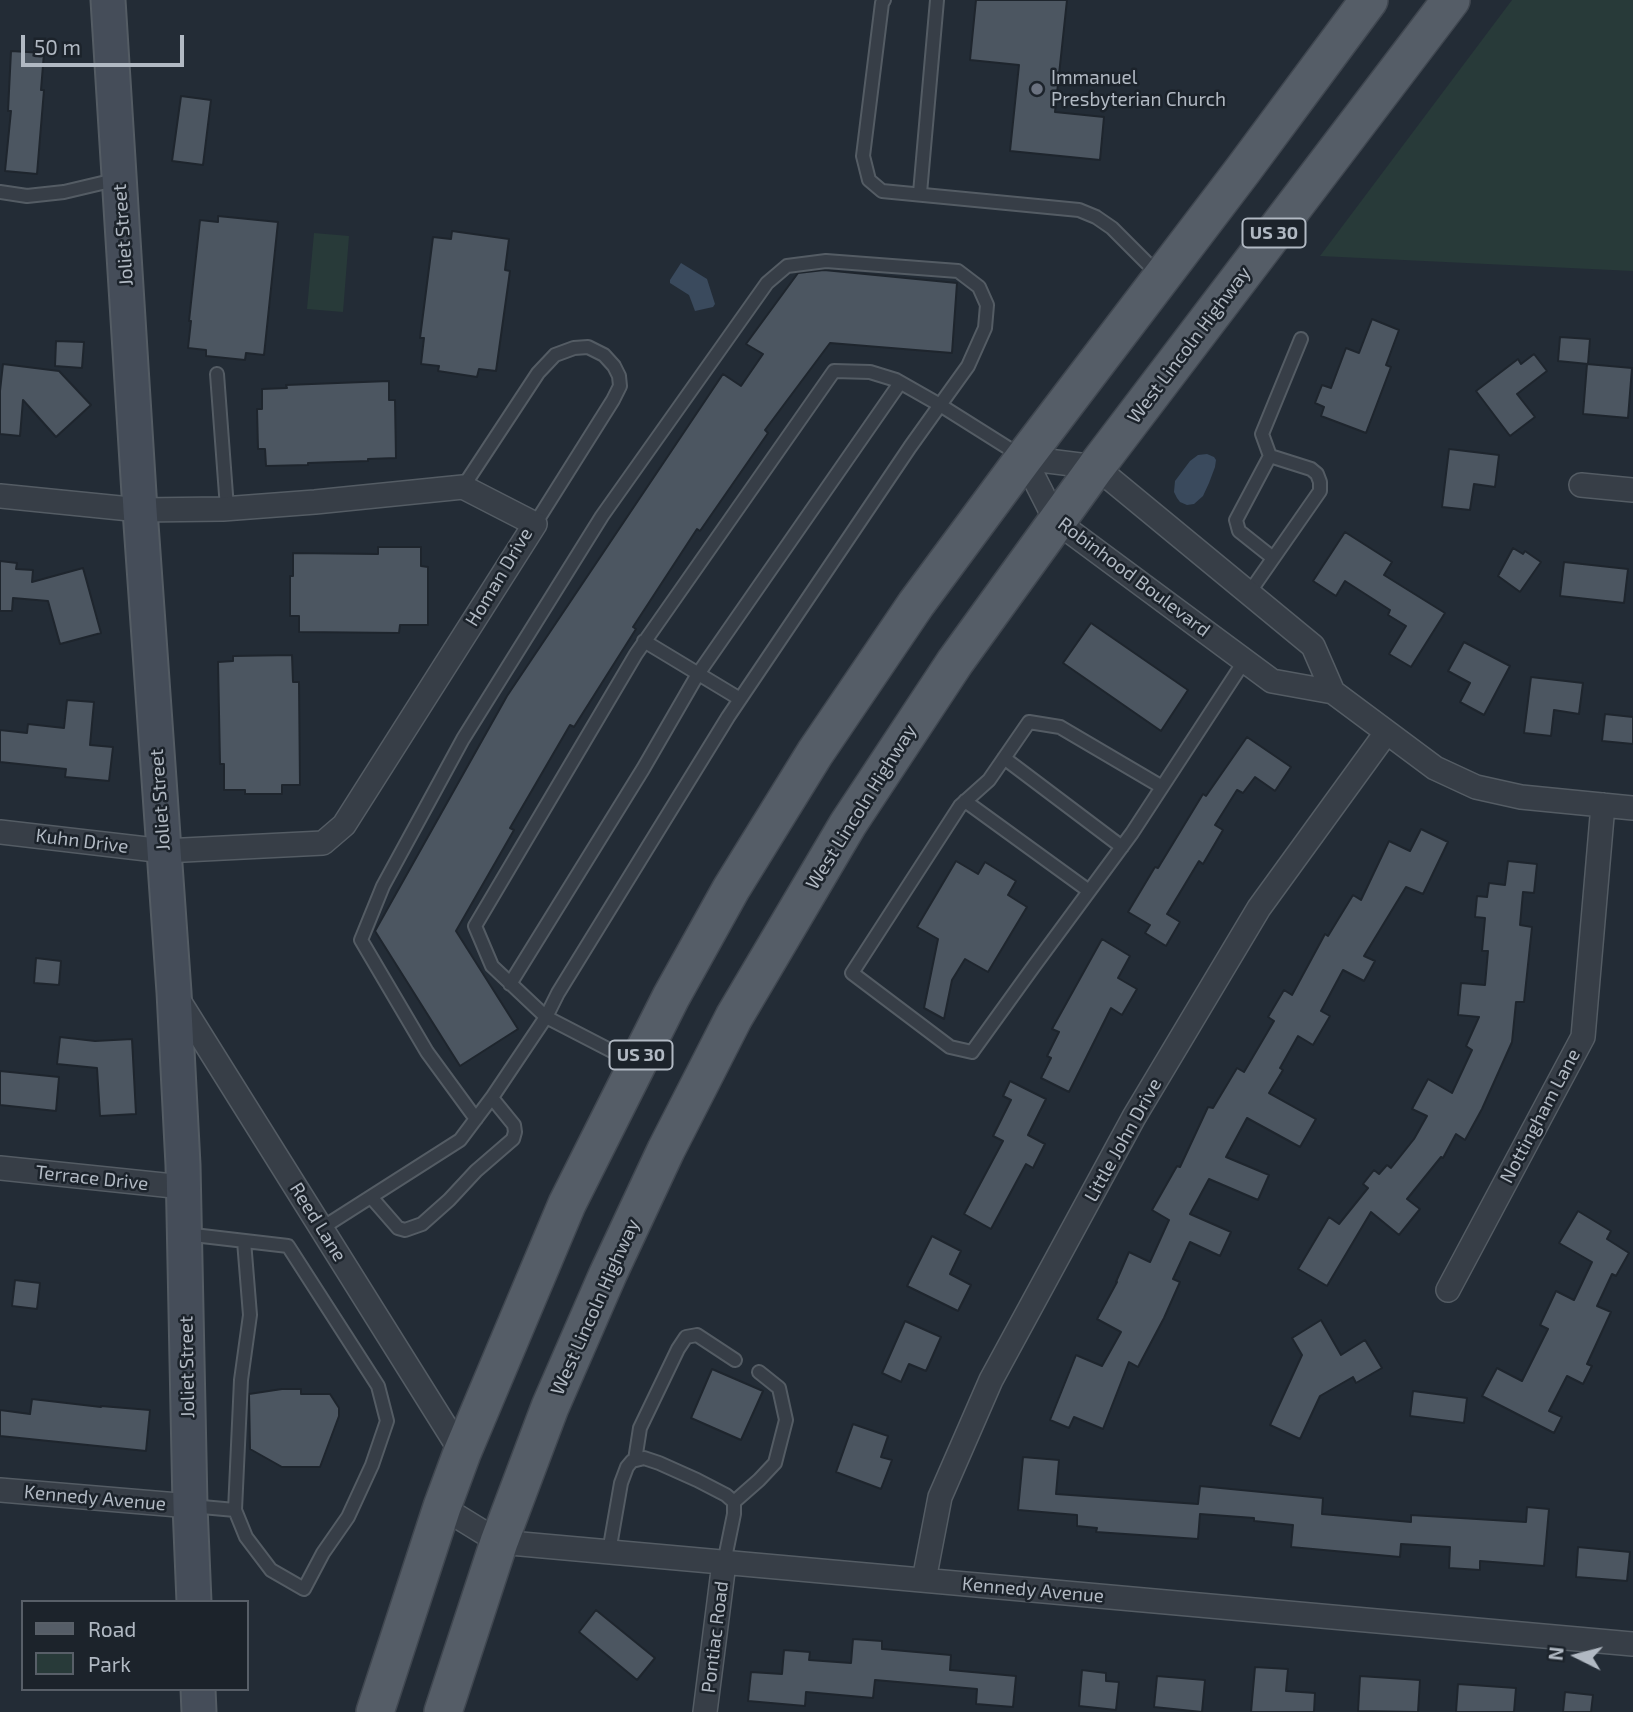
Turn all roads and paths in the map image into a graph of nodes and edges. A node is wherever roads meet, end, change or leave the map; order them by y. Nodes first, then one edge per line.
1 (108, 0) edge
2 (884, 0) edge
3 (937, 0) edge
4 (1369, 0) edge
5 (1451, 0) edge
6 (119, 179) junction
7 (0, 192) edge
8 (920, 193) junction
9 (1160, 276) junction
10 (1301, 340) dead end
11 (217, 374) dead end
12 (900, 383) junction
13 (940, 405) junction
14 (1269, 456) junction
15 (1024, 458) junction
16 (1096, 467) junction
17 (1581, 485) dead end
18 (463, 487) junction
19 (1633, 490) edge
20 (0, 496) edge
21 (227, 508) junction
22 (140, 510) junction
23 (1056, 521) junction
24 (535, 524) junction
25 (1273, 558) junction
26 (1249, 593) junction
27 (644, 641) junction
28 (1245, 660) junction
29 (698, 674) junction
30 (1334, 692) junction
31 (740, 699) junction
32 (1386, 733) junction
33 (1004, 758) junction
34 (1162, 787) junction
35 (965, 801) junction
36 (1603, 805) junction
37 (1633, 808) edge
38 (0, 832) edge
39 (1122, 847) junction
40 (164, 851) junction
41 (1089, 891) junction
42 (510, 984) junction
43 (174, 992) junction
44 (546, 1017) junction
45 (636, 1064) junction
46 (492, 1098) junction
47 (476, 1119) junction
48 (0, 1168) edge
49 (183, 1187) junction
50 (371, 1197) junction
51 (322, 1228) junction
52 (185, 1234) junction
53 (244, 1241) junction
54 (1448, 1290) dead end
55 (735, 1360) dead end
56 (759, 1372) dead end
57 (462, 1453) junction
58 (635, 1460) junction
59 (0, 1490) edge
60 (734, 1502) junction
61 (190, 1506) junction
62 (442, 1507) junction
63 (235, 1510) junction
64 (499, 1542) junction
65 (609, 1552) junction
66 (724, 1563) junction
67 (924, 1580) junction
68 (194, 1600) edge
69 (1633, 1644) edge
70 (198, 1691) edge
71 (199, 1712) edge
72 (375, 1712) edge
73 (443, 1712) edge
74 (705, 1712) edge

1 - 6 street, Joliet Street
2 - 8 lane
3 - 8 lane
4 - 9 main road, US 30
5 - 16 main road, West Lincoln Highway / US 30
6 - 7 lane
6 - 22 street, Joliet Street
8 - 9 lane
9 - 15 main road, US 30
10 - 14 lane
11 - 21 lane
12 - 13 lane
12 - 27 lane
12 - 29 lane
13 - 15 lane
13 - 31 lane
13 - 47 lane
14 - 25 lane
14 - 25 lane
15 - 16 street
15 - 23 street, Robinhood Boulevard
15 - 45 main road, US 30
16 - 23 main road, West Lincoln Highway / US 30
16 - 26 street, Robinhood Boulevard
17 - 19 street
18 - 21 street
18 - 24 street, Homan Drive
18 - 24 lane
20 - 22 street
21 - 22 street
22 - 40 street, Joliet Street
23 - 28 street, Robinhood Boulevard
23 - 64 main road, West Lincoln Highway / US 30
24 - 40 street, Homan Drive
25 - 26 lane
26 - 30 street, Robinhood Boulevard
27 - 29 lane
27 - 42 lane
28 - 30 street, Robinhood Boulevard
28 - 34 lane
29 - 31 lane
29 - 42 lane
30 - 32 street, Robinhood Boulevard
31 - 44 lane
32 - 36 street, Robinhood Boulevard
32 - 67 street, Little John Drive
33 - 34 lane
33 - 35 lane
33 - 39 lane
34 - 39 lane
35 - 41 lane
35 - 41 lane
36 - 37 street, Robinhood Boulevard
36 - 54 street, Nottingham Lane
38 - 40 street, Kuhn Drive
39 - 41 lane
40 - 43 street, Joliet Street
42 - 44 lane
43 - 49 street, Joliet Street
43 - 51 street, Reed Lane
44 - 45 lane
44 - 46 lane
45 - 57 main road, US 30
46 - 47 lane
46 - 50 lane
47 - 50 lane
48 - 49 street, Terrace Drive
49 - 52 street, Joliet Street
50 - 51 lane
51 - 57 street, Reed Lane
52 - 53 lane
52 - 61 street, Joliet Street
53 - 63 lane
53 - 63 lane
55 - 58 lane
56 - 60 lane
57 - 62 main road, US 30
58 - 60 lane
58 - 65 lane
59 - 61 street, Kennedy Avenue
60 - 66 lane
61 - 63 lane
61 - 68 street, Joliet Street
62 - 64 street, Kennedy Avenue
62 - 72 main road, US 30
64 - 65 street, Kennedy Avenue
64 - 73 main road, West Lincoln Highway / US 30
65 - 66 street, Kennedy Avenue
66 - 67 street, Kennedy Avenue
66 - 74 street, Pontiac Road
67 - 69 street, Kennedy Avenue
70 - 71 street

